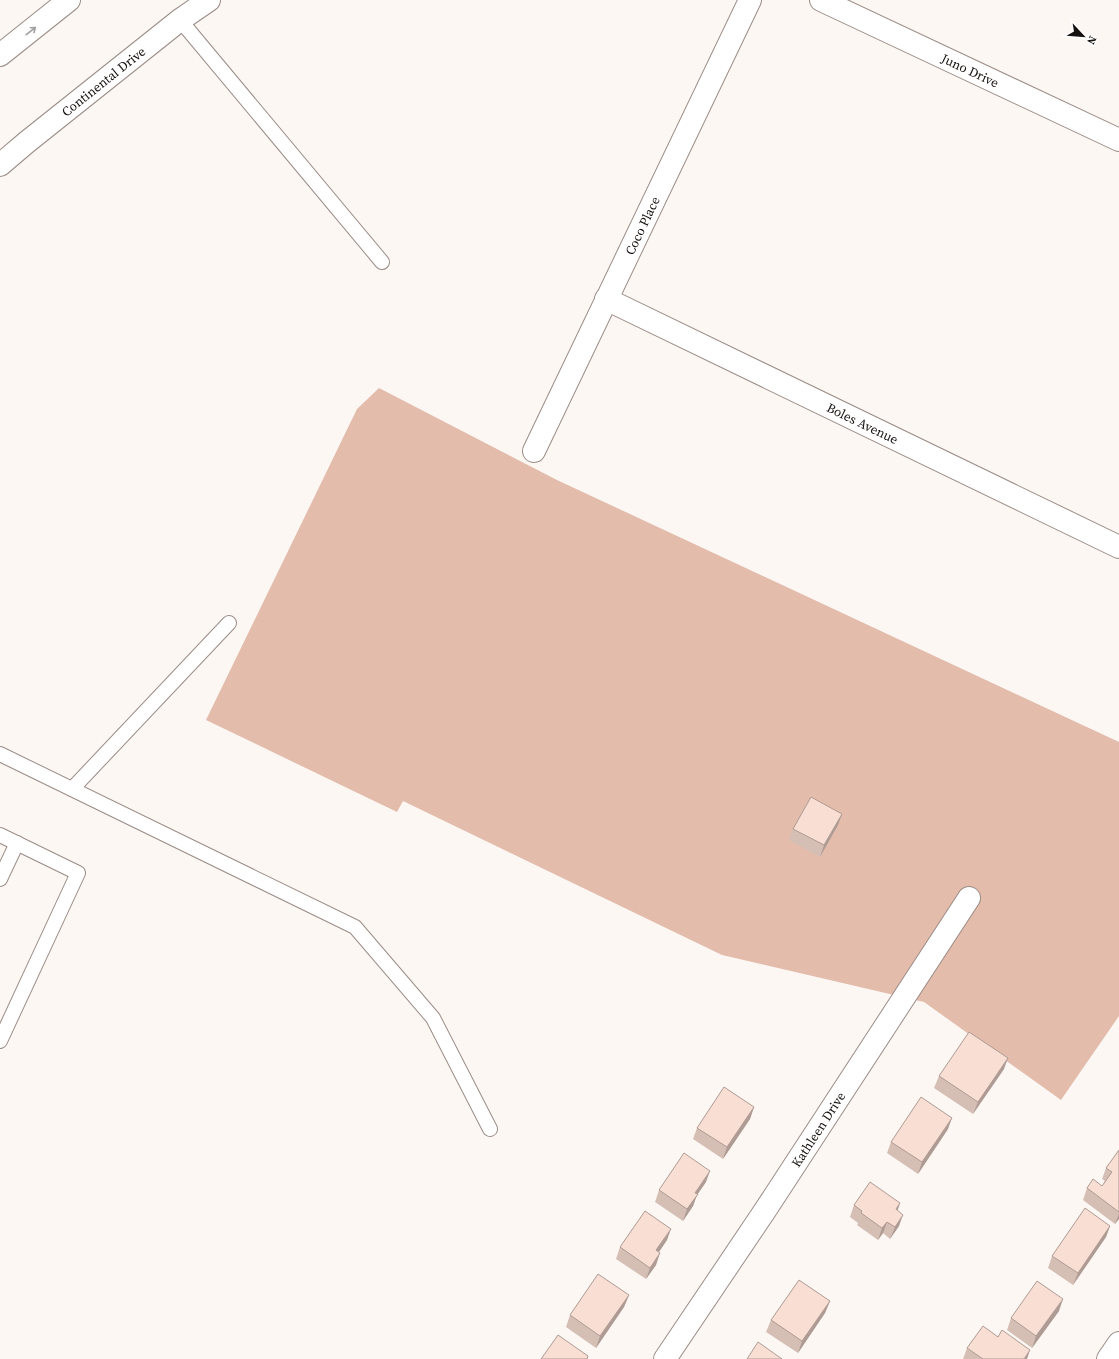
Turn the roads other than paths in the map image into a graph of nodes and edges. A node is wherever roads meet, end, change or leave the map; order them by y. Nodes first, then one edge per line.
1 (69, 0) edge
2 (209, 0) edge
3 (750, 0) edge
4 (821, 0) edge
5 (180, 20) junction
6 (0, 55) edge
7 (1119, 140) edge
8 (0, 165) edge
9 (382, 262) dead end
10 (606, 299) junction
11 (534, 451) dead end
12 (1119, 547) edge
13 (229, 623) dead end
14 (0, 754) edge
15 (72, 790) junction
16 (0, 835) edge
17 (17, 843) junction
18 (0, 879) edge
19 (969, 898) dead end
20 (0, 1041) edge
21 (490, 1129) dead end
22 (1119, 1343) edge
23 (665, 1359) edge
24 (1108, 1359) edge

6 -> 1 main road
2 - 5 main road, Continental Drive
3 - 10 main road, Coco Place
4 - 7 main road, Juno Drive
5 - 8 main road, Continental Drive
5 - 9 lane
10 - 11 main road, Coco Place
10 - 12 main road, Boles Avenue
13 - 15 lane
14 - 15 lane
15 - 21 lane
16 - 17 lane
17 - 18 lane
17 - 20 lane
19 - 23 main road, Kathleen Drive
22 - 24 main road

